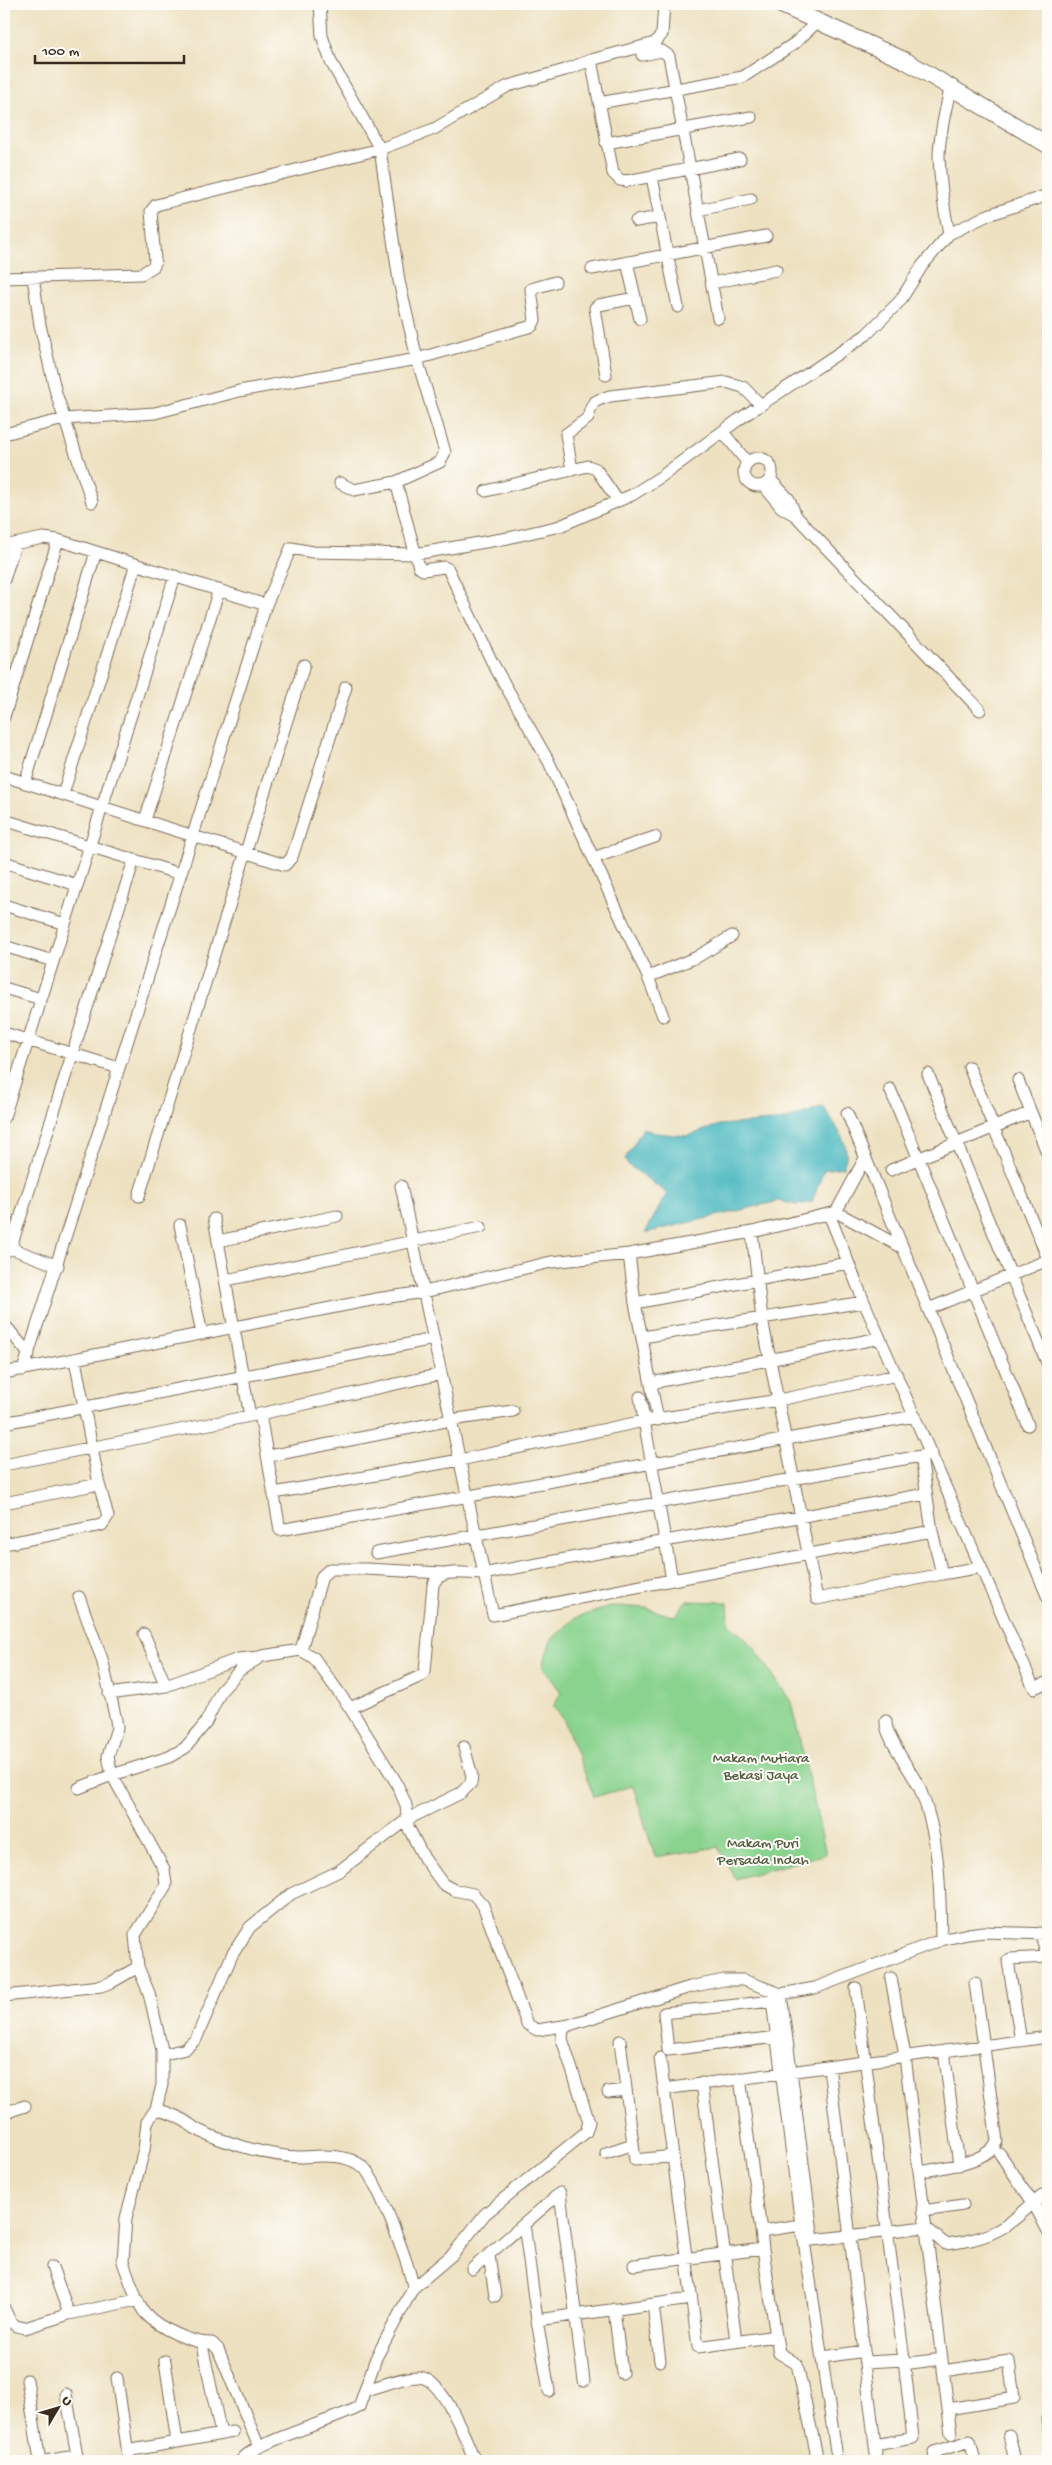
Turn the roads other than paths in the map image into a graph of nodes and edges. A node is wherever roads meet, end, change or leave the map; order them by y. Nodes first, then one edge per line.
1 (320, 4) edge
2 (664, 4) edge
3 (780, 4) edge
4 (818, 21) junction
5 (592, 63) junction
6 (950, 88) junction
7 (675, 89) junction
8 (599, 103) junction
9 (751, 117) dead end
10 (682, 130) junction
11 (606, 143) junction
12 (1048, 145) edge
13 (380, 149) junction
14 (740, 159) dead end
15 (690, 169) junction
16 (652, 177) junction
17 (1048, 195) edge
18 (750, 199) dead end
19 (698, 210) junction
20 (660, 217) junction
21 (636, 221) dead end
22 (949, 234) junction
23 (766, 236) dead end
24 (705, 248) junction
25 (668, 255) junction
26 (627, 262) junction
27 (592, 269) dead end
28 (776, 270) dead end
29 (33, 277) junction
30 (4, 278) edge
31 (555, 282) dead end
32 (712, 283) junction
33 (635, 298) junction
34 (678, 307) dead end
35 (718, 318) dead end
36 (640, 319) dead end
37 (417, 359) junction
38 (606, 375) dead end
39 (761, 405) junction
40 (64, 420) junction
41 (722, 432) junction
42 (4, 434) edge
43 (748, 462) junction
44 (572, 470) junction
45 (396, 482) junction
46 (340, 483) dead end
47 (768, 483) junction
48 (486, 491) dead end
49 (618, 501) junction
50 (92, 502) dead end
51 (58, 540) junction
52 (9, 545) edge
53 (96, 552) junction
54 (415, 554) junction
55 (136, 564) junction
56 (175, 576) junction
57 (4, 580) edge
58 (218, 590) junction
59 (266, 605) junction
60 (304, 664) dead end
61 (346, 687) dead end
62 (6, 699) edge
63 (980, 710) dead end
64 (4, 717) edge
65 (4, 776) edge
66 (25, 783) junction
67 (63, 794) junction
68 (102, 807) junction
69 (4, 820) edge
70 (145, 820) junction
71 (193, 836) junction
72 (655, 837) dead end
73 (89, 846) junction
74 (246, 852) junction
75 (593, 858) junction
76 (134, 860) junction
77 (4, 862) edge
78 (180, 874) junction
79 (77, 885) junction
80 (4, 905) edge
81 (65, 924) junction
82 (732, 936) dead end
83 (4, 946) edge
84 (53, 961) junction
85 (648, 977) junction
86 (4, 988) edge
87 (41, 999) junction
88 (663, 1016) dead end
89 (4, 1033) edge
90 (28, 1041) junction
91 (73, 1054) junction
92 (969, 1067) dead end
93 (119, 1068) junction
94 (928, 1074) dead end
95 (4, 1076) edge
96 (16, 1080) junction
97 (1018, 1080) dead end
98 (890, 1089) dead end
99 (1031, 1112) junction
100 (847, 1113) dead end
101 (4, 1117) edge
102 (994, 1128) junction
103 (956, 1143) junction
104 (1048, 1155) edge
105 (866, 1158) junction
106 (918, 1158) junction
107 (891, 1170) dead end
108 (401, 1186) dead end
109 (139, 1196) dead end
110 (833, 1213) junction
111 (337, 1216) dead end
112 (214, 1219) dead end
113 (180, 1225) dead end
114 (481, 1227) dead end
115 (752, 1232) junction
116 (413, 1240) junction
117 (218, 1241) junction
118 (7, 1248) edge
119 (903, 1248) junction
120 (629, 1254) junction
121 (1048, 1260) edge
122 (848, 1263) junction
123 (58, 1266) junction
124 (1011, 1275) junction
125 (226, 1280) junction
126 (756, 1280) junction
127 (973, 1291) junction
128 (424, 1292) junction
129 (864, 1302) junction
130 (635, 1303) junction
131 (928, 1309) junction
132 (762, 1319) junction
133 (4, 1324) edge
134 (235, 1327) junction
135 (202, 1334) junction
136 (642, 1337) junction
137 (880, 1338) junction
138 (434, 1339) junction
139 (28, 1354) junction
140 (771, 1358) junction
141 (75, 1360) junction
142 (1048, 1365) edge
143 (23, 1370) junction
144 (4, 1373) edge
145 (441, 1374) junction
146 (897, 1375) junction
147 (244, 1376) junction
148 (651, 1383) junction
149 (640, 1397) dead end
150 (779, 1400) junction
151 (83, 1408) junction
152 (513, 1411) dead end
153 (255, 1415) junction
154 (915, 1416) junction
155 (451, 1420) junction
156 (644, 1420) junction
157 (658, 1420) junction
158 (4, 1423) edge
159 (1028, 1424) dead end
160 (787, 1440) junction
161 (91, 1447) junction
162 (926, 1455) junction
163 (269, 1456) junction
164 (460, 1460) junction
165 (652, 1462) junction
166 (4, 1465) edge
167 (794, 1478) junction
168 (98, 1484) junction
169 (274, 1493) junction
170 (926, 1494) junction
171 (467, 1497) junction
172 (659, 1502) junction
173 (4, 1503) edge
174 (801, 1515) junction
175 (932, 1531) junction
176 (475, 1537) junction
177 (666, 1541) junction
178 (4, 1544) edge
179 (376, 1553) dead end
180 (809, 1555) junction
181 (981, 1567) junction
182 (442, 1573) junction
183 (482, 1574) junction
184 (942, 1574) junction
185 (672, 1580) junction
186 (79, 1597) dead end
187 (1048, 1598) edge
188 (144, 1634) dead end
189 (301, 1650) junction
190 (262, 1656) junction
191 (1048, 1682) edge
192 (166, 1686) junction
193 (109, 1694) junction
194 (350, 1708) junction
195 (886, 1721) dead end
196 (464, 1747) dead end
197 (112, 1775) junction
198 (79, 1788) dead end
199 (408, 1819) junction
200 (1044, 1934) edge
201 (941, 1940) junction
202 (1048, 1958) edge
203 (138, 1967) junction
204 (891, 1978) dead end
205 (975, 1983) dead end
206 (856, 1988) dead end
207 (780, 1994) junction
208 (4, 1996) edge
209 (568, 2025) junction
210 (777, 2037) junction
211 (1048, 2037) edge
212 (620, 2041) dead end
213 (1021, 2041) junction
214 (984, 2046) junction
215 (944, 2051) junction
216 (162, 2055) junction
217 (905, 2056) junction
218 (660, 2058) dead end
219 (866, 2061) junction
220 (829, 2067) junction
221 (786, 2072) junction
222 (740, 2078) junction
223 (702, 2083) junction
224 (664, 2089) junction
225 (626, 2090) junction
226 (608, 2092) dead end
227 (26, 2106) dead end
228 (156, 2109) junction
229 (4, 2113) edge
230 (633, 2144) junction
231 (606, 2153) dead end
232 (1000, 2154) dead end
233 (673, 2156) junction
234 (959, 2165) junction
235 (919, 2172) junction
236 (1048, 2192) edge
237 (1034, 2204) junction
238 (963, 2206) dead end
239 (923, 2211) junction
240 (524, 2224) junction
241 (801, 2225) junction
242 (925, 2227) junction
243 (761, 2231) junction
244 (888, 2232) junction
245 (1048, 2232) edge
246 (850, 2237) junction
247 (809, 2241) junction
248 (763, 2248) junction
249 (726, 2253) junction
250 (489, 2255) junction
251 (686, 2259) junction
252 (634, 2265) dead end
253 (52, 2267) dead end
254 (472, 2269) dead end
255 (413, 2288) junction
256 (495, 2296) dead end
257 (691, 2299) junction
258 (137, 2300) junction
259 (654, 2305) junction
260 (4, 2308) edge
261 (614, 2309) junction
262 (69, 2314) junction
263 (576, 2315) junction
264 (536, 2320) junction
265 (776, 2336) junction
266 (736, 2341) junction
267 (203, 2350) dead end
268 (823, 2357) junction
269 (865, 2357) junction
270 (904, 2360) junction
271 (165, 2361) dead end
272 (660, 2361) dead end
273 (942, 2365) junction
274 (622, 2373) dead end
275 (117, 2378) dead end
276 (27, 2380) dead end
277 (584, 2381) dead end
278 (366, 2390) junction
279 (549, 2391) dead end
280 (66, 2394) dead end
281 (948, 2409) junction
282 (952, 2434) dead end
283 (1009, 2435) dead end
284 (177, 2442) junction
285 (260, 2447) junction
286 (836, 2451) dead end
287 (128, 2456) edge
288 (77, 2459) edge
289 (40, 2461) edge
290 (45, 2461) edge
291 (241, 2461) edge
292 (476, 2461) edge
293 (818, 2461) edge
294 (936, 2461) edge
295 (975, 2461) edge
296 (1015, 2461) edge

1 - 13 street
2 - 5 street
3 - 4 street
4 - 6 street
4 - 7 street
5 - 7 street
5 - 8 street
5 - 13 street
6 - 12 street
6 - 22 street
7 - 8 street
7 - 10 street
8 - 11 street
9 - 10 street
10 - 11 street
10 - 15 street
11 - 16 street
13 - 29 street
13 - 37 street
14 - 15 street
15 - 16 street
15 - 19 street
16 - 20 street
17 - 22 street
18 - 19 street
19 - 24 street
20 - 21 street
20 - 25 street
22 - 39 street
23 - 24 street
24 - 25 street
24 - 32 street
25 - 26 street
25 - 34 street
26 - 27 street
26 - 33 street
28 - 32 street
29 - 30 street
29 - 40 street
31 - 37 street
32 - 35 street
33 - 36 street
33 - 38 street
37 - 40 street
37 - 45 street
39 - 41 street
39 - 44 street
40 - 42 street
40 - 50 street
41 - 43 street
41 - 49 street
43 - 47 street
43 - 47 street
44 - 48 street
44 - 49 street
45 - 46 street
45 - 54 street
47 - 63 street
49 - 54 street
51 - 52 street
51 - 53 street
51 - 62 street
52 - 57 street
53 - 55 street
53 - 66 street
54 - 59 street
54 - 75 street
55 - 56 street
55 - 67 street
56 - 58 street
56 - 68 street
58 - 59 street
58 - 70 street
59 - 71 street
60 - 74 street
61 - 74 street
62 - 64 street
65 - 66 street
66 - 67 street
67 - 68 street
68 - 70 street
68 - 73 street
69 - 73 street
70 - 71 street
71 - 74 street
71 - 78 street
72 - 75 street
73 - 76 street
73 - 79 street
74 - 109 street
75 - 85 street
76 - 78 street
76 - 91 street
77 - 79 street
78 - 93 street
79 - 81 street
80 - 81 street
81 - 84 street
82 - 85 street
83 - 84 street
84 - 87 street
85 - 88 street
86 - 87 street
87 - 90 street
89 - 90 street
90 - 91 street
90 - 96 street
91 - 93 street
91 - 118 street
92 - 102 street
93 - 123 street
94 - 103 street
95 - 96 street
96 - 101 street
97 - 99 street
98 - 106 street
99 - 102 street
99 - 104 street
100 - 105 street
102 - 103 street
102 - 121 street
103 - 106 street
103 - 124 street
105 - 110 street
105 - 119 street
106 - 107 street
106 - 127 street
108 - 116 street
110 - 115 street
110 - 119 street
110 - 122 street
111 - 117 street
112 - 117 street
113 - 135 street
114 - 116 street
115 - 120 street
115 - 126 street
116 - 125 street
116 - 128 street
117 - 125 street
118 - 123 street
119 - 131 street
120 - 128 street
120 - 130 street
121 - 124 street
122 - 126 street
122 - 129 street
123 - 139 street
124 - 127 street
124 - 142 street
125 - 134 street
126 - 130 street
126 - 132 street
127 - 131 street
127 - 159 street
128 - 134 street
128 - 138 street
129 - 132 street
129 - 137 street
130 - 136 street
131 - 187 street
132 - 136 street
132 - 140 street
133 - 139 street
134 - 135 street
134 - 147 street
135 - 141 street
136 - 148 street
137 - 140 street
137 - 146 street
138 - 145 street
138 - 147 street
139 - 143 street
140 - 148 street
140 - 150 street
141 - 143 street
141 - 151 street
143 - 144 street
145 - 153 street
145 - 155 street
146 - 150 street
146 - 154 street
147 - 151 street
147 - 153 street
148 - 157 street
149 - 156 street
150 - 157 street
150 - 160 street
151 - 158 street
151 - 161 street
152 - 155 street
153 - 161 street
153 - 163 street
154 - 160 street
154 - 162 street
155 - 163 street
155 - 164 street
156 - 157 street
156 - 164 street
156 - 165 street
160 - 165 street
160 - 167 street
161 - 166 street
161 - 168 street
162 - 167 street
162 - 170 street
162 - 181 street
163 - 169 street
164 - 169 street
164 - 171 street
165 - 171 street
165 - 172 street
167 - 172 street
167 - 174 street
168 - 173 street
168 - 178 street
169 - 171 street
170 - 174 street
170 - 175 street
171 - 176 street
172 - 176 street
172 - 177 street
174 - 177 street
174 - 180 street
175 - 180 street
175 - 184 street
176 - 179 street
176 - 183 street
177 - 183 street
177 - 185 street
180 - 184 street
180 - 185 street
181 - 184 street
181 - 191 street
182 - 183 street
182 - 189 street
182 - 194 street
183 - 185 street
186 - 193 street
188 - 192 street
189 - 190 street
189 - 194 street
190 - 192 street
190 - 197 street
192 - 193 street
193 - 197 street
194 - 199 street
195 - 201 street
196 - 199 street
197 - 198 street
197 - 203 street
199 - 209 street
199 - 216 street
200 - 201 street
200 - 202 street
201 - 207 street
202 - 213 street
203 - 208 street
203 - 216 street
204 - 217 street
205 - 214 street
206 - 219 street
207 - 209 street
207 - 221 street
209 - 255 street
210 - 210 street
210 - 221 street
211 - 213 street
212 - 225 street
213 - 214 street
214 - 215 street
214 - 234 street
215 - 217 street
215 - 234 street
216 - 228 street
217 - 219 street
217 - 235 street
218 - 224 street
219 - 220 street
219 - 244 street
220 - 221 street
220 - 246 street
221 - 222 street
221 - 241 street
221 - 247 street
222 - 223 street
222 - 243 street
223 - 224 street
223 - 249 street
224 - 233 street
225 - 226 street
225 - 230 street
227 - 229 street
228 - 255 street
228 - 258 street
230 - 231 street
230 - 233 street
232 - 237 street
233 - 251 street
234 - 235 street
235 - 239 street
236 - 237 street
237 - 242 street
237 - 245 street
238 - 239 street
239 - 242 street
240 - 250 street
240 - 263 street
240 - 264 street
241 - 243 street
241 - 247 street
242 - 244 street
242 - 273 street
243 - 248 street
244 - 246 street
244 - 270 street
246 - 247 street
246 - 269 street
247 - 268 street
248 - 249 street
248 - 265 street
249 - 251 street
249 - 266 street
250 - 254 street
250 - 256 street
251 - 252 street
251 - 257 street
253 - 262 street
255 - 278 street
257 - 259 street
257 - 266 street
258 - 262 street
258 - 285 street
259 - 261 street
259 - 272 street
260 - 262 street
261 - 263 street
261 - 274 street
263 - 264 street
263 - 277 street
264 - 279 street
265 - 266 street
265 - 293 street
267 - 284 street
268 - 269 street
268 - 286 street
269 - 270 street
269 - 270 street
270 - 273 street
271 - 284 street
273 - 281 street
273 - 281 street
275 - 287 street
276 - 289 street
278 - 285 street
278 - 292 street
280 - 288 street
281 - 282 street
283 - 296 street
284 - 287 street
285 - 291 street
288 - 290 street
294 - 295 street

